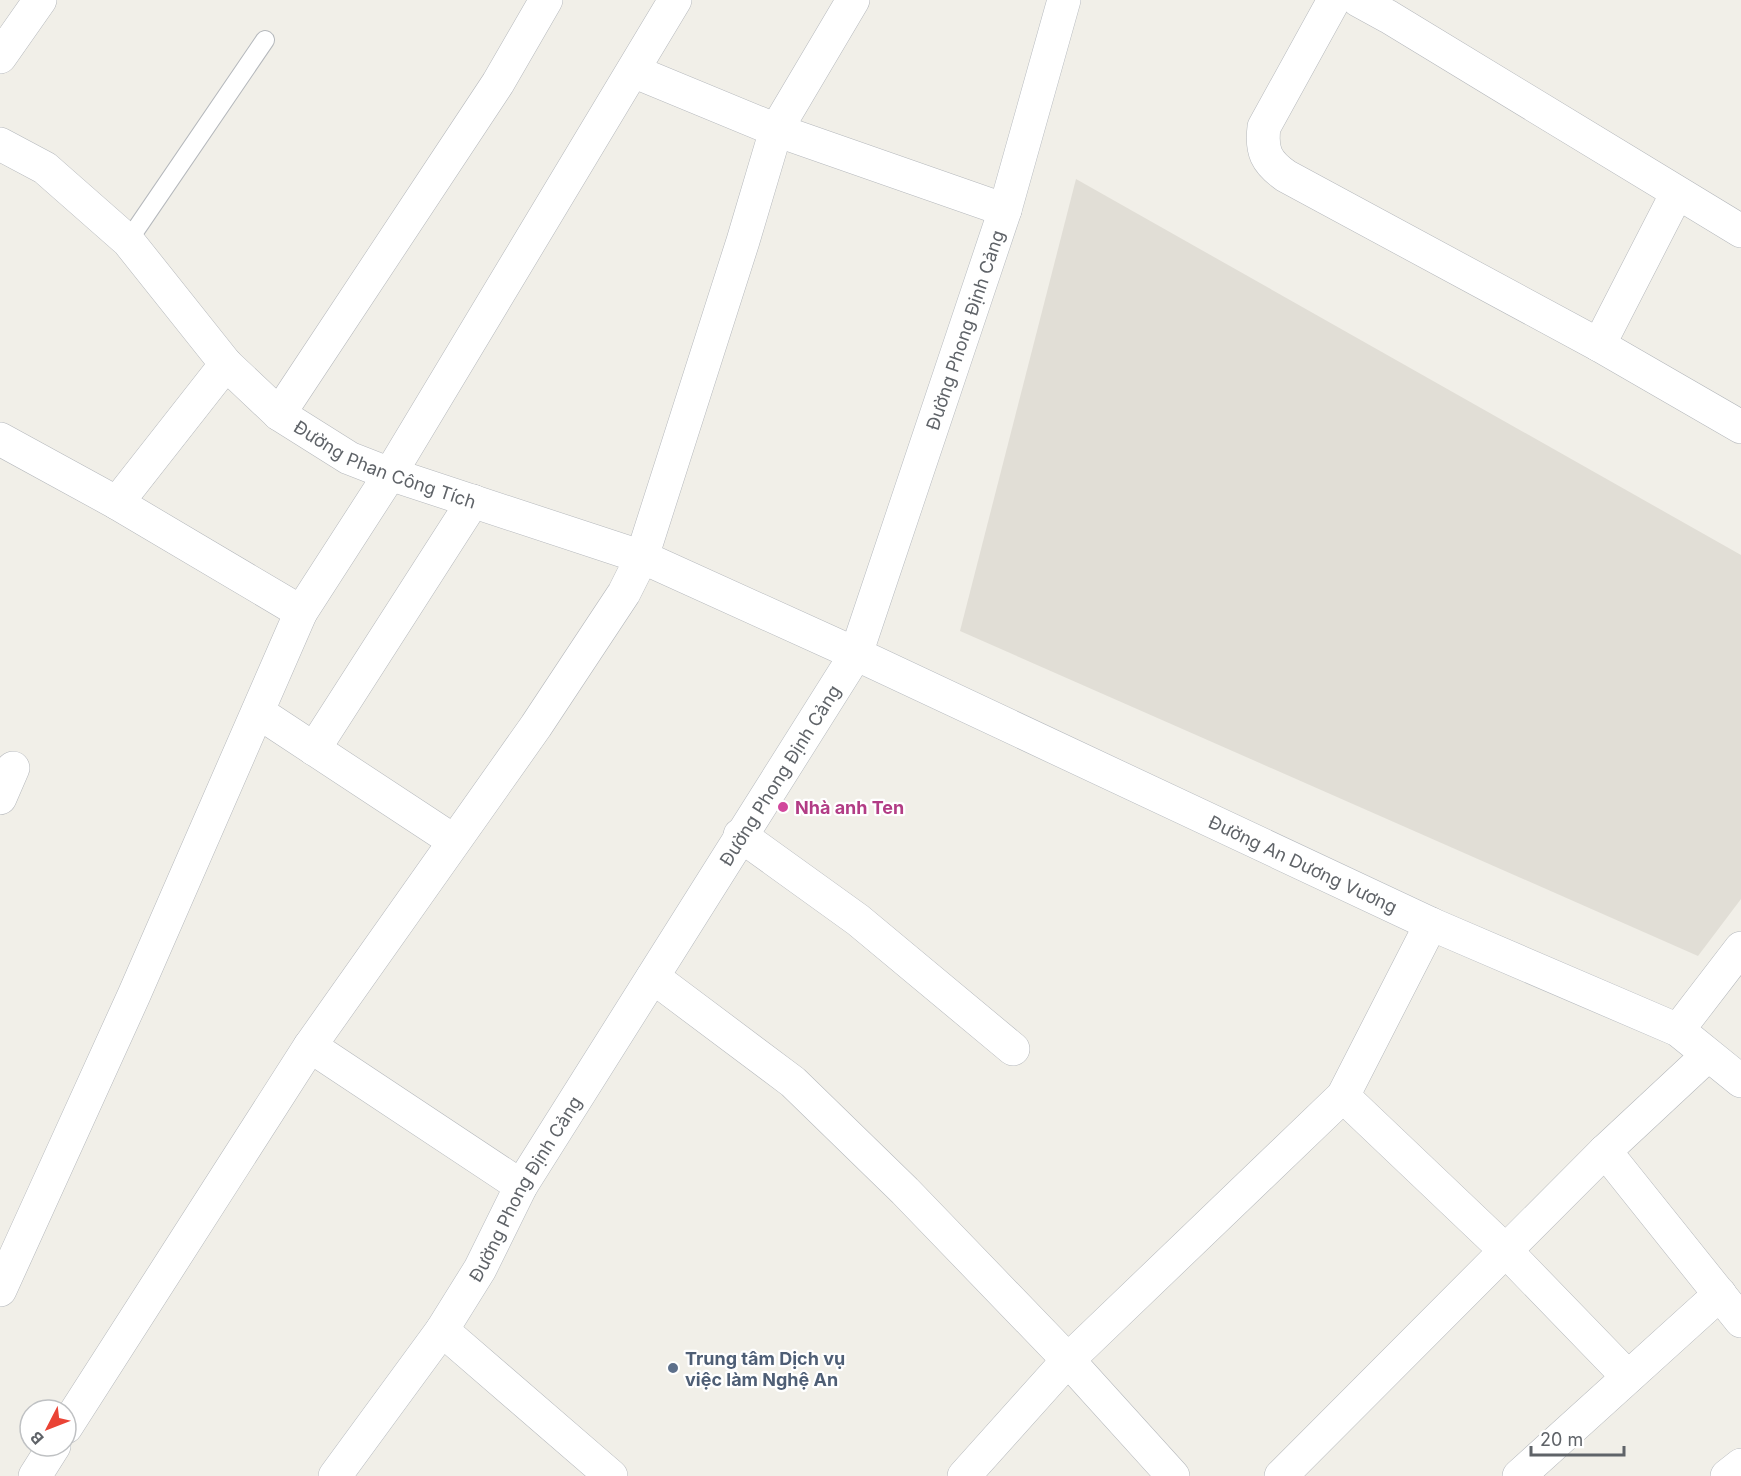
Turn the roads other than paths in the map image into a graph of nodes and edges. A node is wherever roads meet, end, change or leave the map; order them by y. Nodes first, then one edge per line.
1 (40, 0) edge
2 (546, 0) edge
3 (675, 0) edge
4 (853, 0) edge
5 (1064, 0) edge
6 (1334, 0) edge
7 (1358, 0) edge
8 (1397, 8) edge
9 (265, 40) dead end
10 (0, 57) edge
11 (633, 71) junction
12 (776, 130) junction
13 (0, 144) edge
14 (1677, 193) junction
15 (1005, 210) junction
16 (1741, 231) edge
17 (128, 241) junction
18 (1599, 345) junction
19 (226, 364) junction
20 (279, 414) junction
21 (1741, 427) edge
22 (0, 439) edge
23 (390, 474) junction
24 (473, 501) junction
25 (117, 503) junction
26 (642, 557) junction
27 (302, 612) junction
28 (856, 654) junction
29 (258, 712) junction
30 (314, 749) junction
31 (13, 768) dead end
32 (0, 798) edge
33 (740, 835) junction
34 (454, 841) junction
35 (1431, 924) junction
36 (1741, 948) edge
37 (653, 977) junction
38 (1678, 1030) junction
39 (310, 1046) junction
40 (1013, 1049) dead end
41 (1708, 1055) junction
42 (1741, 1081) edge
43 (1343, 1095) junction
44 (1605, 1151) junction
45 (521, 1186) junction
46 (1506, 1251) junction
47 (0, 1290) edge
48 (1719, 1294) junction
49 (1741, 1321) edge
50 (442, 1330) junction
51 (1068, 1360) junction
52 (1628, 1377) junction
53 (78, 1408) edge
54 (46, 1458) edge
55 (1741, 1465) edge
56 (35, 1476) edge
57 (335, 1476) edge
58 (611, 1476) edge
59 (964, 1476) edge
60 (1173, 1476) edge
61 (1281, 1476) edge
62 (1520, 1476) edge
63 (1727, 1476) edge

1 - 10 street
2 - 20 street
3 - 11 street
4 - 12 street
5 - 15 street, Đường Phong Định Cảng
6 - 18 street
7 - 8 street
8 - 14 street
9 - 17 lane
11 - 12 street
11 - 23 street
12 - 15 street
12 - 26 street
13 - 17 street, Đường Phan Công Tích
14 - 16 street
14 - 18 street
15 - 28 street, Đường Phong Định Cảng
17 - 19 street, Đường Phan Công Tích
18 - 21 street
19 - 20 street, Đường Phan Công Tích
19 - 25 street
20 - 23 street, Đường Phan Công Tích
22 - 25 street
23 - 24 street, Đường Phan Công Tích
23 - 27 street
24 - 26 street, Đường Phan Công Tích
24 - 30 street
25 - 27 street
26 - 28 street, Đường Phan Công Tích
26 - 34 street
27 - 29 street
28 - 33 street, Đường Phong Định Cảng
28 - 35 street, Đường An Dương Vương
29 - 30 street
29 - 47 street
30 - 34 street
31 - 32 street
33 - 37 street, Đường Phong Định Cảng
33 - 40 street
34 - 39 street
35 - 38 street, Đường An Dương Vương
35 - 43 street
36 - 38 street
37 - 45 street, Đường Phong Định Cảng
37 - 51 street
38 - 41 street, Đường An Dương Vương
39 - 45 street
39 - 53 street
41 - 42 street, Đường An Dương Vương
41 - 44 street
43 - 46 street
43 - 51 street
44 - 46 street
44 - 48 street
45 - 50 street, Đường Phong Định Cảng
46 - 52 street
46 - 61 street
48 - 49 street
48 - 52 street
50 - 57 street, Đường Phong Định Cảng
50 - 58 street
51 - 59 street
51 - 60 street
52 - 62 street
54 - 56 street
55 - 63 street

